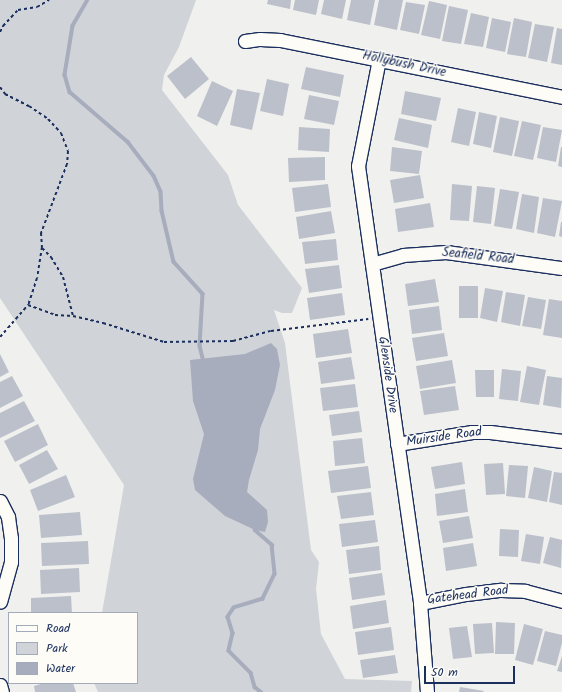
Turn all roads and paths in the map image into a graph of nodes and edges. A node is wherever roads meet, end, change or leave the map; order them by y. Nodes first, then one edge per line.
1 (49, 0) edge
2 (0, 32) edge
3 (245, 41) dead end
4 (379, 59) junction
5 (0, 88) edge
6 (562, 97) edge
7 (42, 247) junction
8 (372, 264) junction
9 (562, 268) edge
10 (28, 305) junction
11 (73, 316) junction
12 (379, 318) junction
13 (0, 337) edge
14 (562, 441) edge
15 (397, 444) junction
16 (0, 501) edge
17 (562, 601) edge
18 (0, 602) edge
19 (420, 603) junction
20 (0, 685) edge
21 (2, 692) edge
22 (428, 692) edge

1 - 2 path
3 - 4 street, Hollybush Drive
4 - 6 street, Hollybush Drive
4 - 8 street, Glenside Drive
5 - 7 path
7 - 10 path
7 - 11 path
8 - 9 street, Seafield Road
8 - 12 street, Glenside Drive
10 - 11 path
10 - 13 path
11 - 12 path
12 - 15 street, Glenside Drive
14 - 15 street, Muirside Road
15 - 19 street, Glenside Drive
16 - 18 street
17 - 19 street, Gatehead Road
19 - 22 street, Glenside Drive
20 - 21 street

